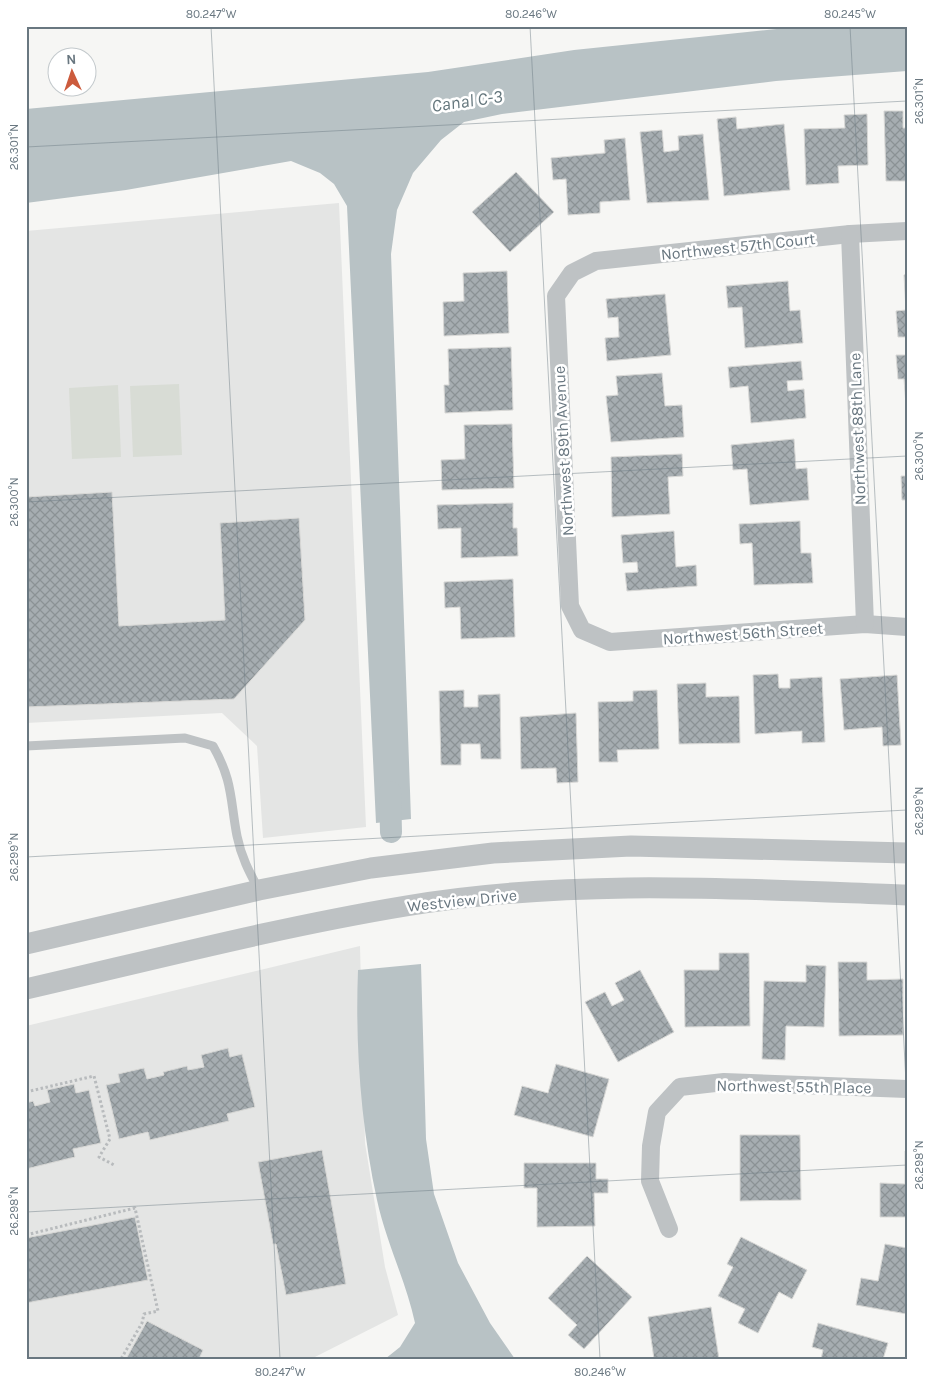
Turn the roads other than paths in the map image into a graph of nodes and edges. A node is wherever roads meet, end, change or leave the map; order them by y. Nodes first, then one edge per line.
1 (907, 231) edge
2 (850, 234) junction
3 (572, 273) joint
4 (865, 624) junction
5 (907, 627) edge
6 (582, 630) joint
7 (26, 746) edge
8 (907, 853) edge
9 (259, 890) junction
10 (907, 894) edge
11 (26, 944) edge
12 (26, 989) edge
13 (907, 1088) edge
14 (669, 1229) dead end

1 - 2 street, Northwest 57th Court
2 - 3 street, Northwest 57th Court
2 - 4 street, Northwest 88th Lane
3 - 6 street, Northwest 89th Avenue
4 - 5 street, Northwest 56th Street
4 - 6 street, Northwest 56th Street
7 - 9 lane
8 - 9 street
9 - 11 street
10 - 12 street, Westview Drive
13 - 14 street, Northwest 55th Place

